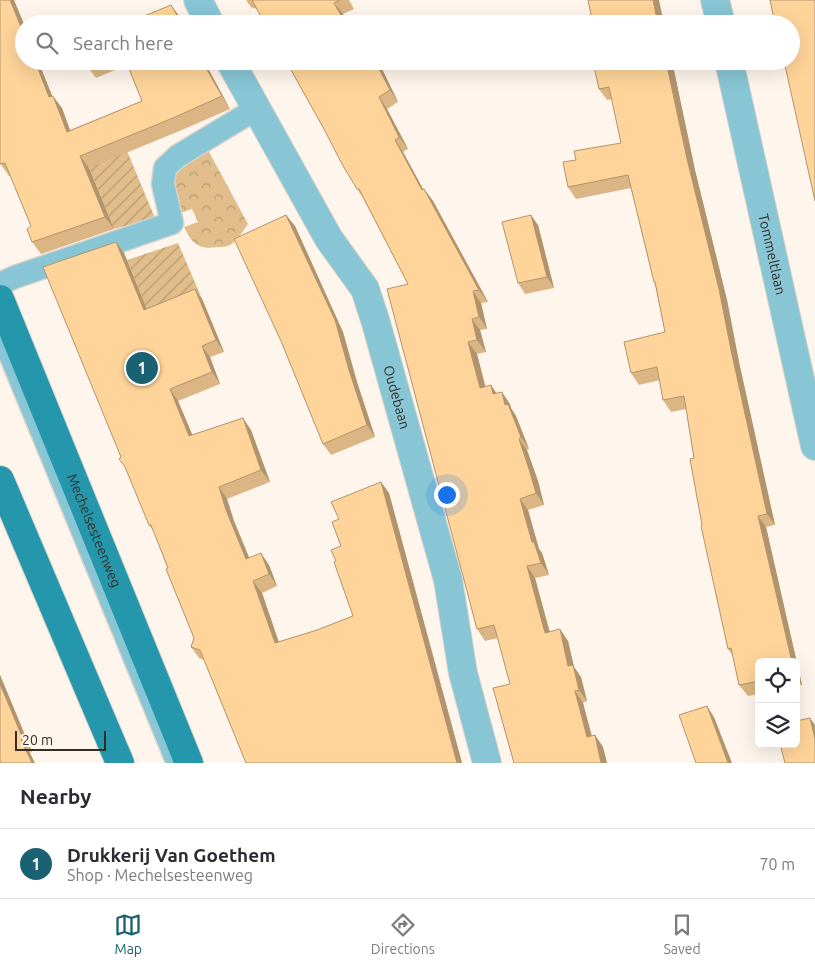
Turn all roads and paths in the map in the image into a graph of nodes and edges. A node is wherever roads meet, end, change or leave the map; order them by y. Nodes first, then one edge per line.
1 (198, 0) edge
2 (715, 0) edge
3 (206, 15) edge
4 (719, 15) edge
5 (235, 70) edge
6 (731, 70) edge
7 (256, 109) junction
8 (0, 284) edge
9 (0, 299) edge
10 (0, 340) edge
11 (815, 446) edge
12 (0, 480) edge
13 (120, 763) edge
14 (174, 763) edge
15 (188, 763) edge
16 (487, 763) edge

1 - 3 street
2 - 4 street
5 - 7 street, Oudebaan
6 - 11 street, Tommeltlaan
7 - 8 street
7 - 16 street, Oudebaan
9 - 15 main road, Mechelsesteenweg
10 - 14 lane
12 - 13 main road

